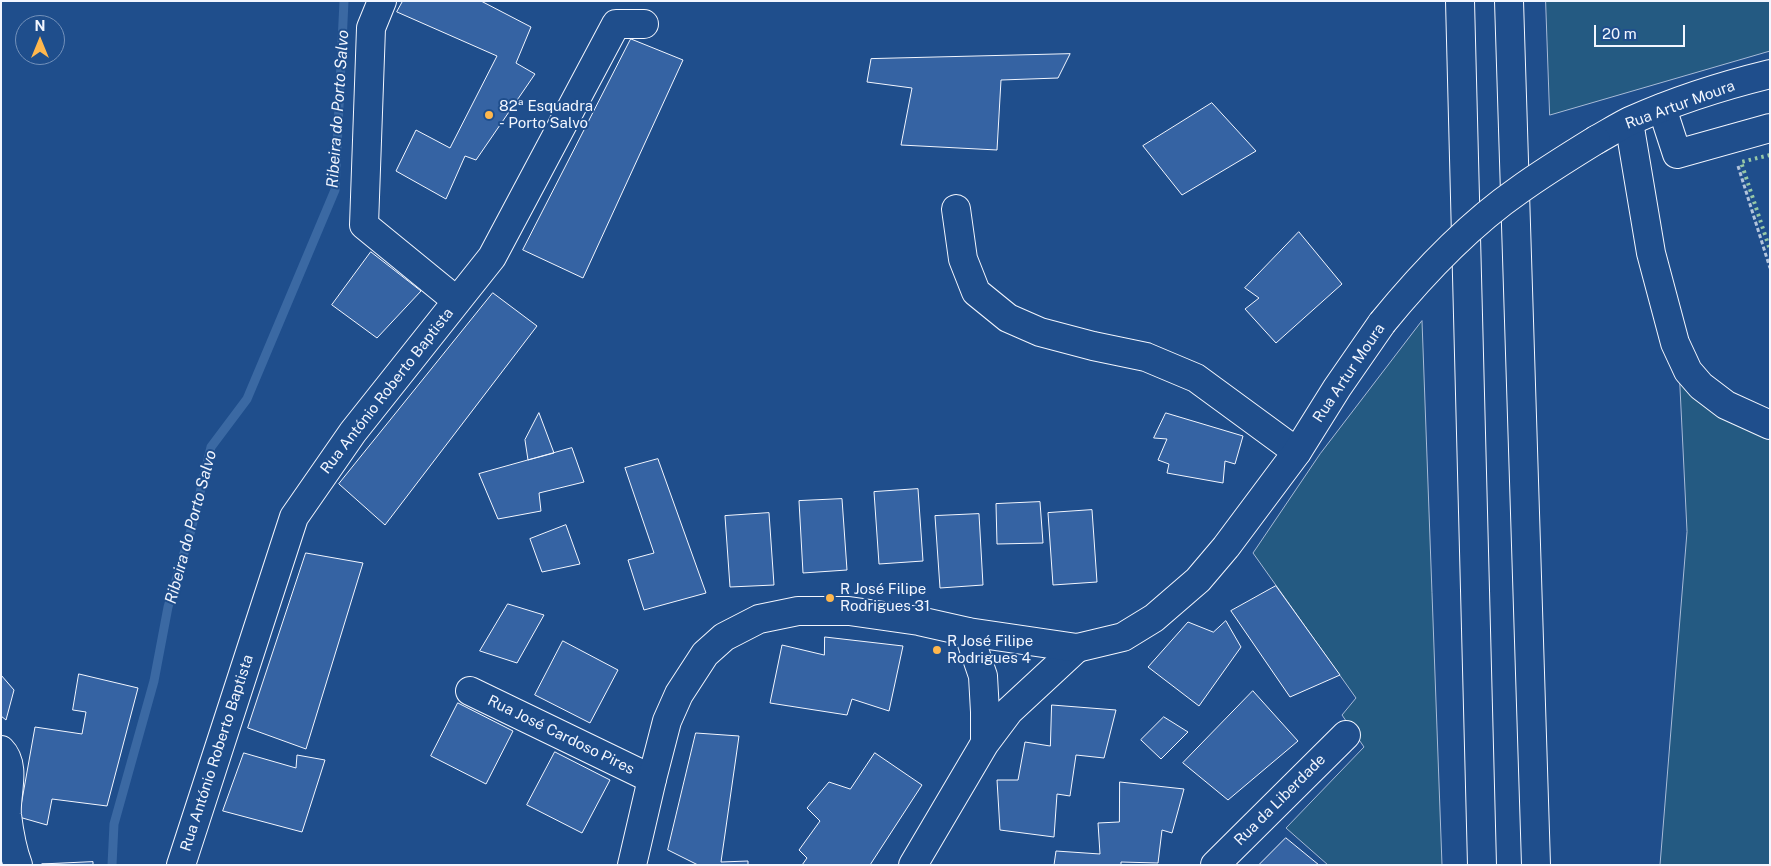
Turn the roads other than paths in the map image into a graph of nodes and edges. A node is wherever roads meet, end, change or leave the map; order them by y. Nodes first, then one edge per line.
1 (382, 1) edge
2 (1460, 1) edge
3 (1509, 1) edge
4 (644, 24) dead end
5 (1770, 74) edge
6 (1662, 108) junction
7 (1629, 122) junction
8 (1770, 128) edge
9 (956, 209) dead end
10 (457, 301) junction
11 (1770, 425) edge
12 (1297, 452) junction
13 (968, 632) junction
14 (1077, 648) junction
15 (470, 691) dead end
16 (1346, 735) dead end
17 (985, 743) junction
18 (1, 750) edge
19 (652, 779) junction
20 (18, 865) edge
21 (181, 865) edge
22 (632, 865) edge
23 (913, 865) edge
24 (1215, 865) edge
25 (1482, 865) edge
26 (1536, 865) edge

1 - 10 main road
2 - 25 main road
3 - 26 main road
4 - 10 main road, Rua António Roberto Baptista
5 - 6 main road, Rua Artur Moura
6 - 7 main road, Rua Artur Moura
6 - 8 main road
7 - 11 main road
7 - 12 main road, Rua Artur Moura, bridge
9 - 12 main road
10 - 21 main road, Rua António Roberto Baptista
12 - 14 main road, Rua Artur Moura
13 - 14 main road
13 - 17 main road
13 - 19 main road
14 - 17 main road, Rua Artur Moura
15 - 19 main road, Rua José Cardoso Pires
16 - 24 main road, Rua da Liberdade
17 - 23 main road, Rua Artur Moura
18 - 20 main road
19 - 22 main road

